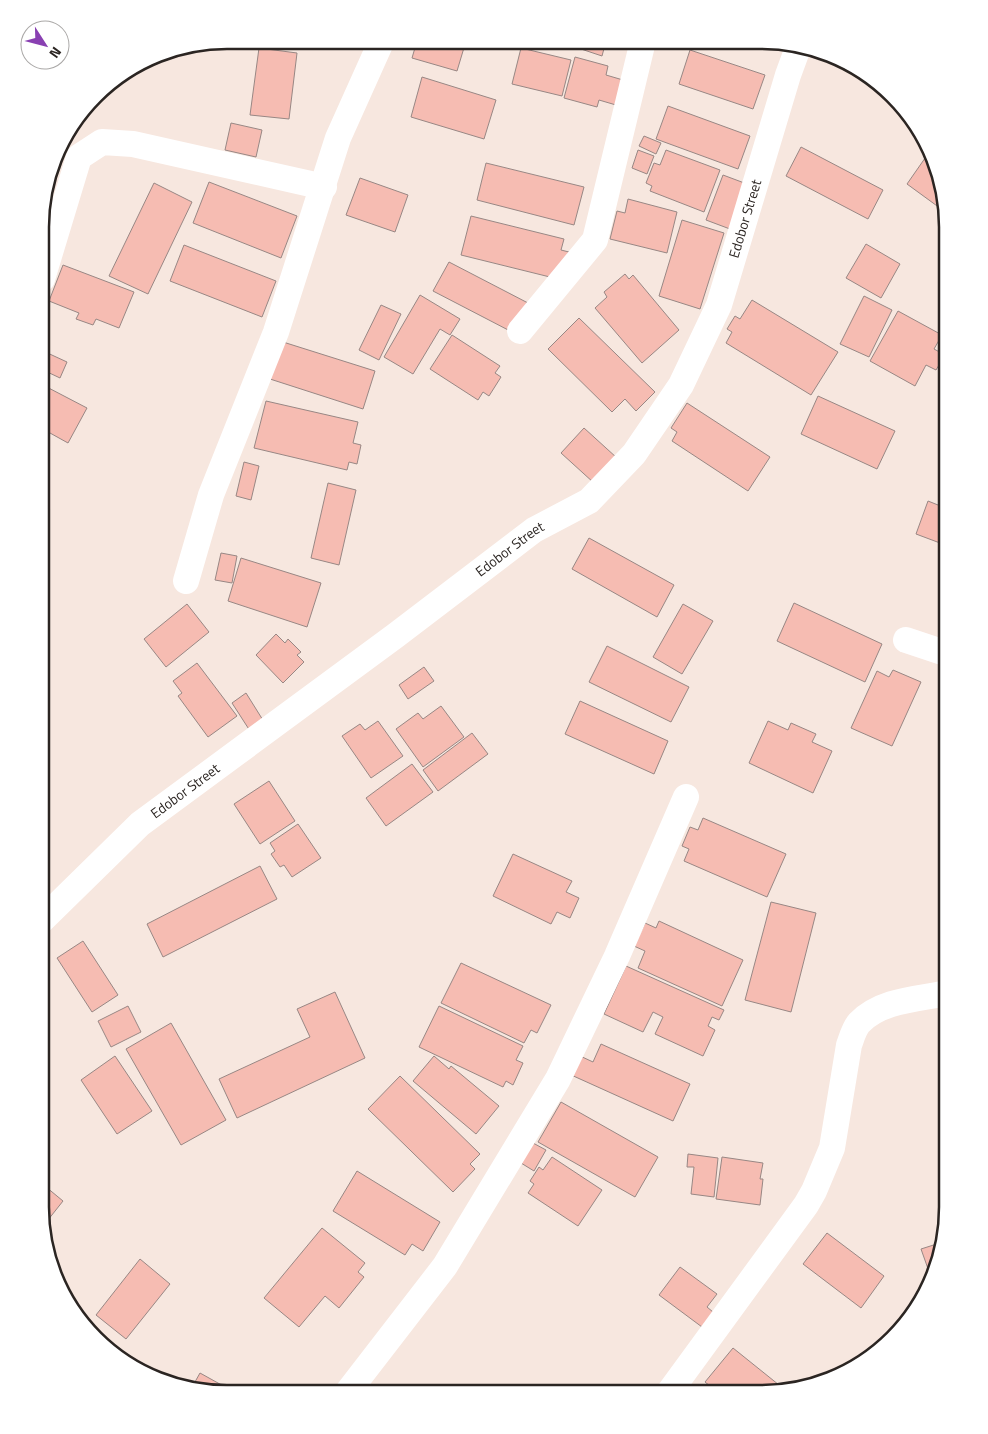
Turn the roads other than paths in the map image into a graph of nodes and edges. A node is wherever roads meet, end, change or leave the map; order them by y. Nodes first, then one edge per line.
1 (378, 49) edge
2 (641, 49) edge
3 (796, 52) edge
4 (324, 187) junction
5 (49, 256) edge
6 (520, 331) dead end
7 (186, 581) dead end
8 (906, 640) dead end
9 (939, 651) edge
10 (686, 797) dead end
11 (49, 913) edge
12 (939, 994) edge
13 (353, 1385) edge
14 (675, 1385) edge

1 - 4 street
2 - 6 street
3 - 11 street, Edobor Street
4 - 5 street
4 - 7 street
8 - 9 street
10 - 13 street
12 - 14 street

